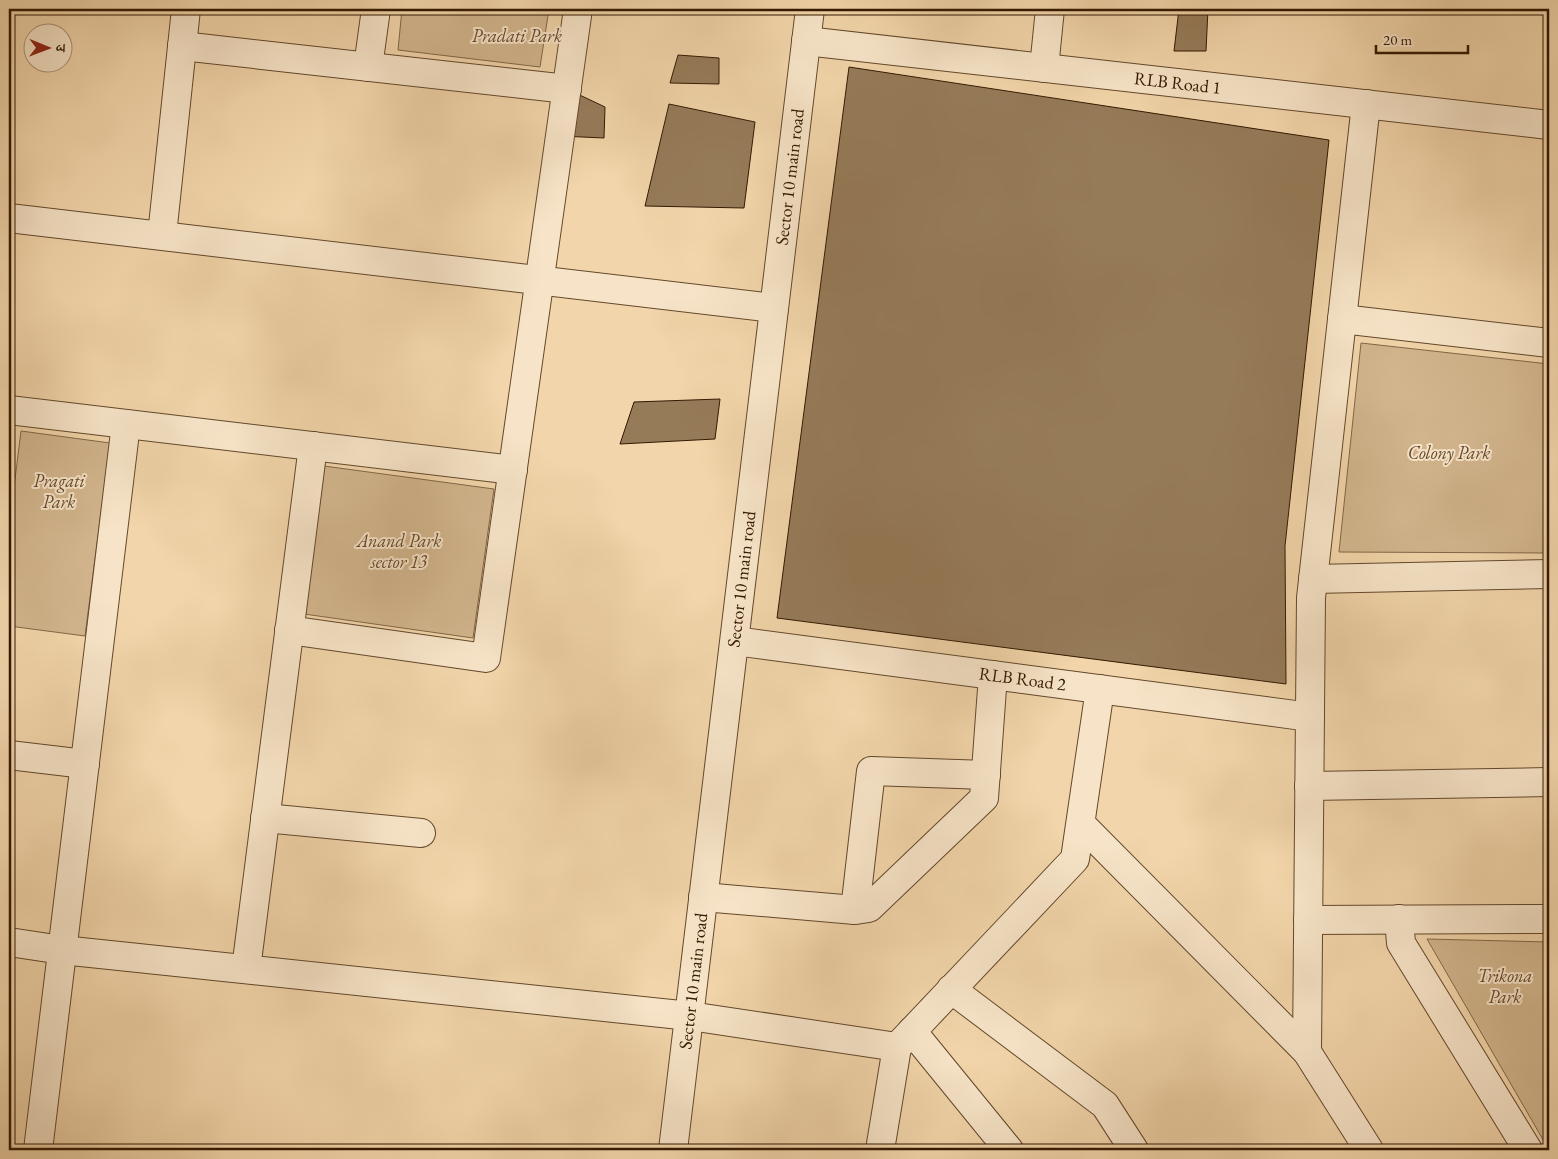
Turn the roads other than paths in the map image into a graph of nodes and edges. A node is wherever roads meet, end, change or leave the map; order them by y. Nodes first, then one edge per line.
1 (186, 9) edge
2 (376, 9) edge
3 (578, 9) edge
4 (810, 9) edge
5 (1050, 9) edge
6 (806, 41) junction
7 (182, 46) junction
8 (368, 67) junction
9 (1044, 68) junction
10 (567, 89) junction
11 (1366, 104) junction
12 (1549, 125) edge
13 (9, 218) edge
14 (162, 235) junction
15 (540, 280) junction
16 (774, 308) junction
17 (1342, 319) junction
18 (1549, 343) edge
19 (9, 410) edge
20 (126, 424) junction
21 (313, 446) junction
22 (513, 470) junction
23 (1549, 574) edge
24 (1313, 579) junction
25 (289, 630) junction
26 (735, 641) junction
27 (993, 675) junction
28 (1100, 689) junction
29 (1310, 717) junction
30 (9, 755) edge
31 (85, 764) junction
32 (986, 775) junction
33 (1549, 782) edge
34 (1309, 786) junction
35 (265, 818) junction
36 (1081, 824) junction
37 (421, 833) dead end
38 (703, 897) junction
39 (855, 910) junction
40 (1549, 919) edge
41 (1308, 920) junction
42 (1400, 920) junction
43 (9, 942) edge
44 (62, 950) junction
45 (246, 969) junction
46 (951, 990) junction
47 (690, 1016) junction
48 (904, 1039) junction
49 (1307, 1052) junction
50 (38, 1150) edge
51 (673, 1150) edge
52 (880, 1150) edge
53 (1009, 1150) edge
54 (1134, 1150) edge
55 (1369, 1150) edge
56 (1528, 1150) edge

1 - 7 street
2 - 8 street
3 - 10 street
4 - 6 street, Sector 10 main road
5 - 9 street
6 - 9 street, RLB Road 1
6 - 16 street, Sector 10 main road
7 - 8 street
7 - 14 street
8 - 10 street
9 - 11 street, RLB Road 1
10 - 15 street
11 - 12 street, RLB Road 1
11 - 17 street
13 - 14 street
14 - 15 street
15 - 16 street
15 - 22 street
16 - 26 street, Sector 10 main road
17 - 18 street
17 - 24 street
19 - 20 street
20 - 21 street
20 - 31 street
21 - 22 street
21 - 25 street
22 - 25 street
23 - 24 street
24 - 29 street
25 - 35 street
26 - 27 street, RLB Road 2
26 - 38 street, Sector 10 main road
27 - 28 street, RLB Road 2
27 - 32 street
28 - 29 street, RLB Road 2
28 - 36 street
29 - 34 street
30 - 31 street
31 - 44 street
32 - 39 street
32 - 39 street
33 - 34 street
34 - 41 street
35 - 37 street
35 - 45 street
36 - 46 street
36 - 49 street
38 - 39 street
38 - 47 street, Sector 10 main road
40 - 42 street
41 - 42 street
41 - 49 street
42 - 56 street
43 - 44 street
44 - 45 street
44 - 50 street
45 - 47 street
46 - 48 street
46 - 54 street
47 - 48 street
47 - 51 street, Sector 10 main road
48 - 52 street
48 - 53 street
49 - 55 street

